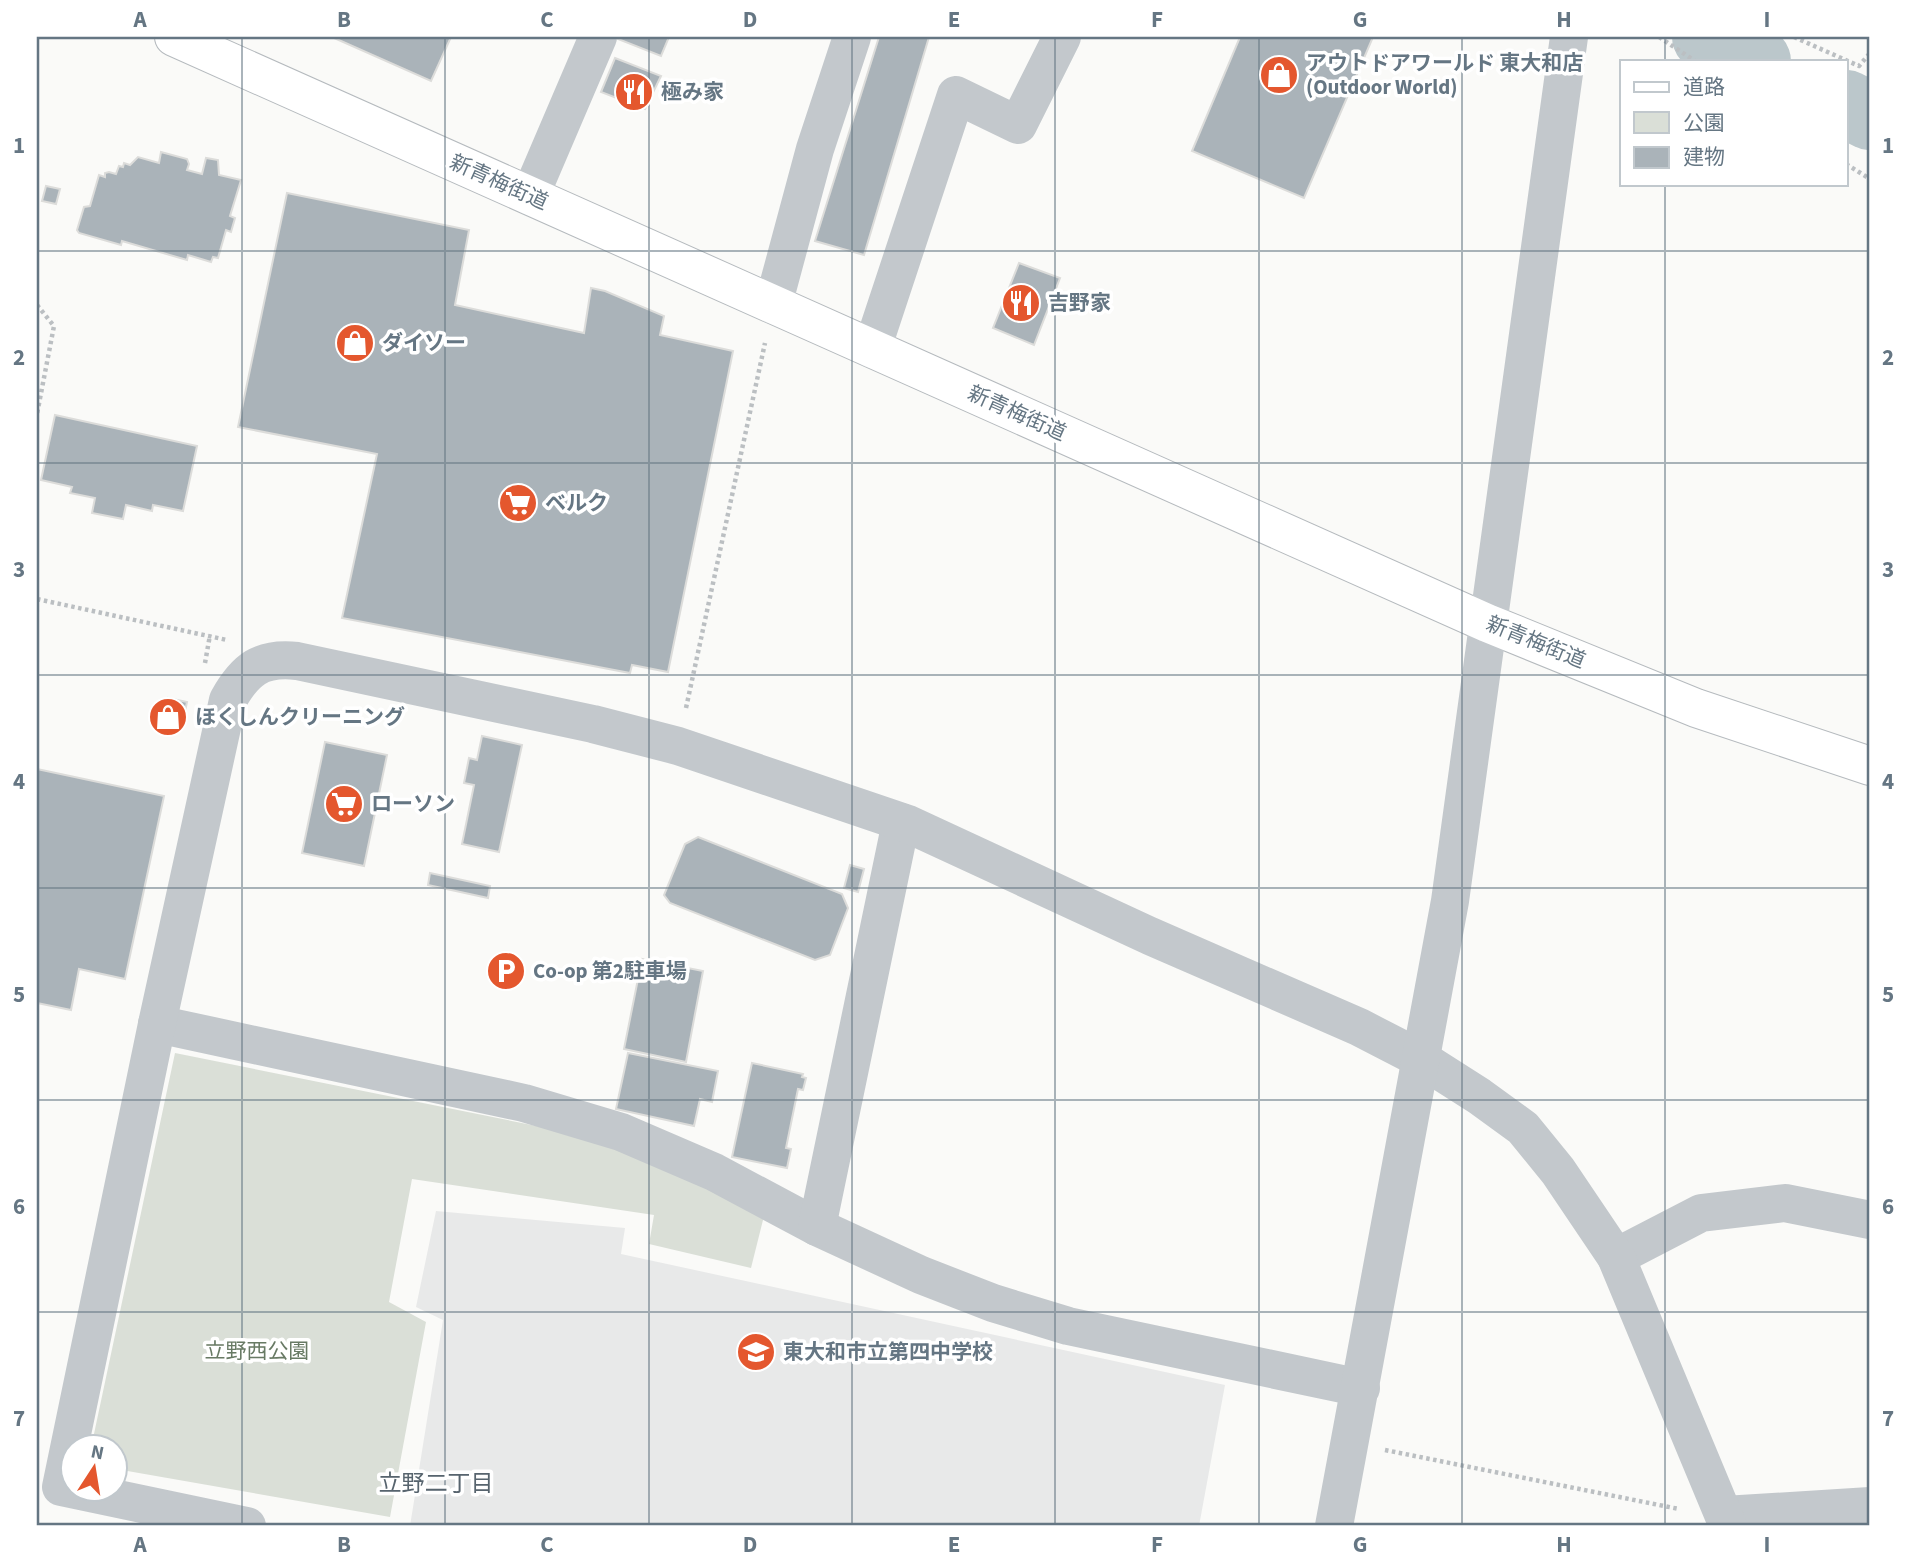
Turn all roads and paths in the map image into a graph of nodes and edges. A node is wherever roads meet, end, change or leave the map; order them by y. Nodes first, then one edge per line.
1 (174, 37) edge
2 (598, 37) edge
3 (852, 37) edge
4 (1062, 37) edge
5 (1659, 37) edge
6 (1794, 37) edge
7 (1568, 39) edge
8 (1870, 53) edge
9 (1694, 60) edge
10 (1846, 60) edge
11 (1848, 61) edge
12 (1848, 165) edge
13 (1870, 179) edge
14 (530, 196) junction
15 (37, 305) edge
16 (773, 305) junction
17 (872, 349) junction
18 (37, 414) edge
19 (37, 599) edge
20 (1487, 623) junction
21 (234, 642) dead end
22 (678, 746) junction
23 (1870, 766) edge
24 (901, 822) junction
25 (157, 1024) junction
26 (1421, 1059) junction
27 (1870, 1220) edge
28 (817, 1227) junction
29 (1616, 1257) junction
30 (1361, 1388) junction
31 (1350, 1443) junction
32 (49, 1485) edge
33 (1870, 1506) edge
34 (1726, 1521) edge
35 (199, 1522) edge
36 (247, 1526) edge
37 (1334, 1526) edge

1 - 14 main road, 新青梅街道
2 - 14 street
3 - 16 street
4 - 17 street
5 - 9 path
6 - 10 path
7 - 20 street
8 - 11 path
12 - 13 path
14 - 16 main road, 新青梅街道
15 - 18 path
16 - 17 main road, 新青梅街道
16 - 22 path
17 - 20 main road, 新青梅街道
19 - 21 path
20 - 23 main road, 新青梅街道
20 - 26 street
22 - 24 street
22 - 25 street
24 - 26 street
24 - 28 street
25 - 28 street
25 - 32 street
26 - 29 street
26 - 30 street
27 - 29 street
28 - 30 street
29 - 34 street
30 - 31 street
31 - 34 path
31 - 37 street
32 - 35 street
33 - 34 street
35 - 36 street

